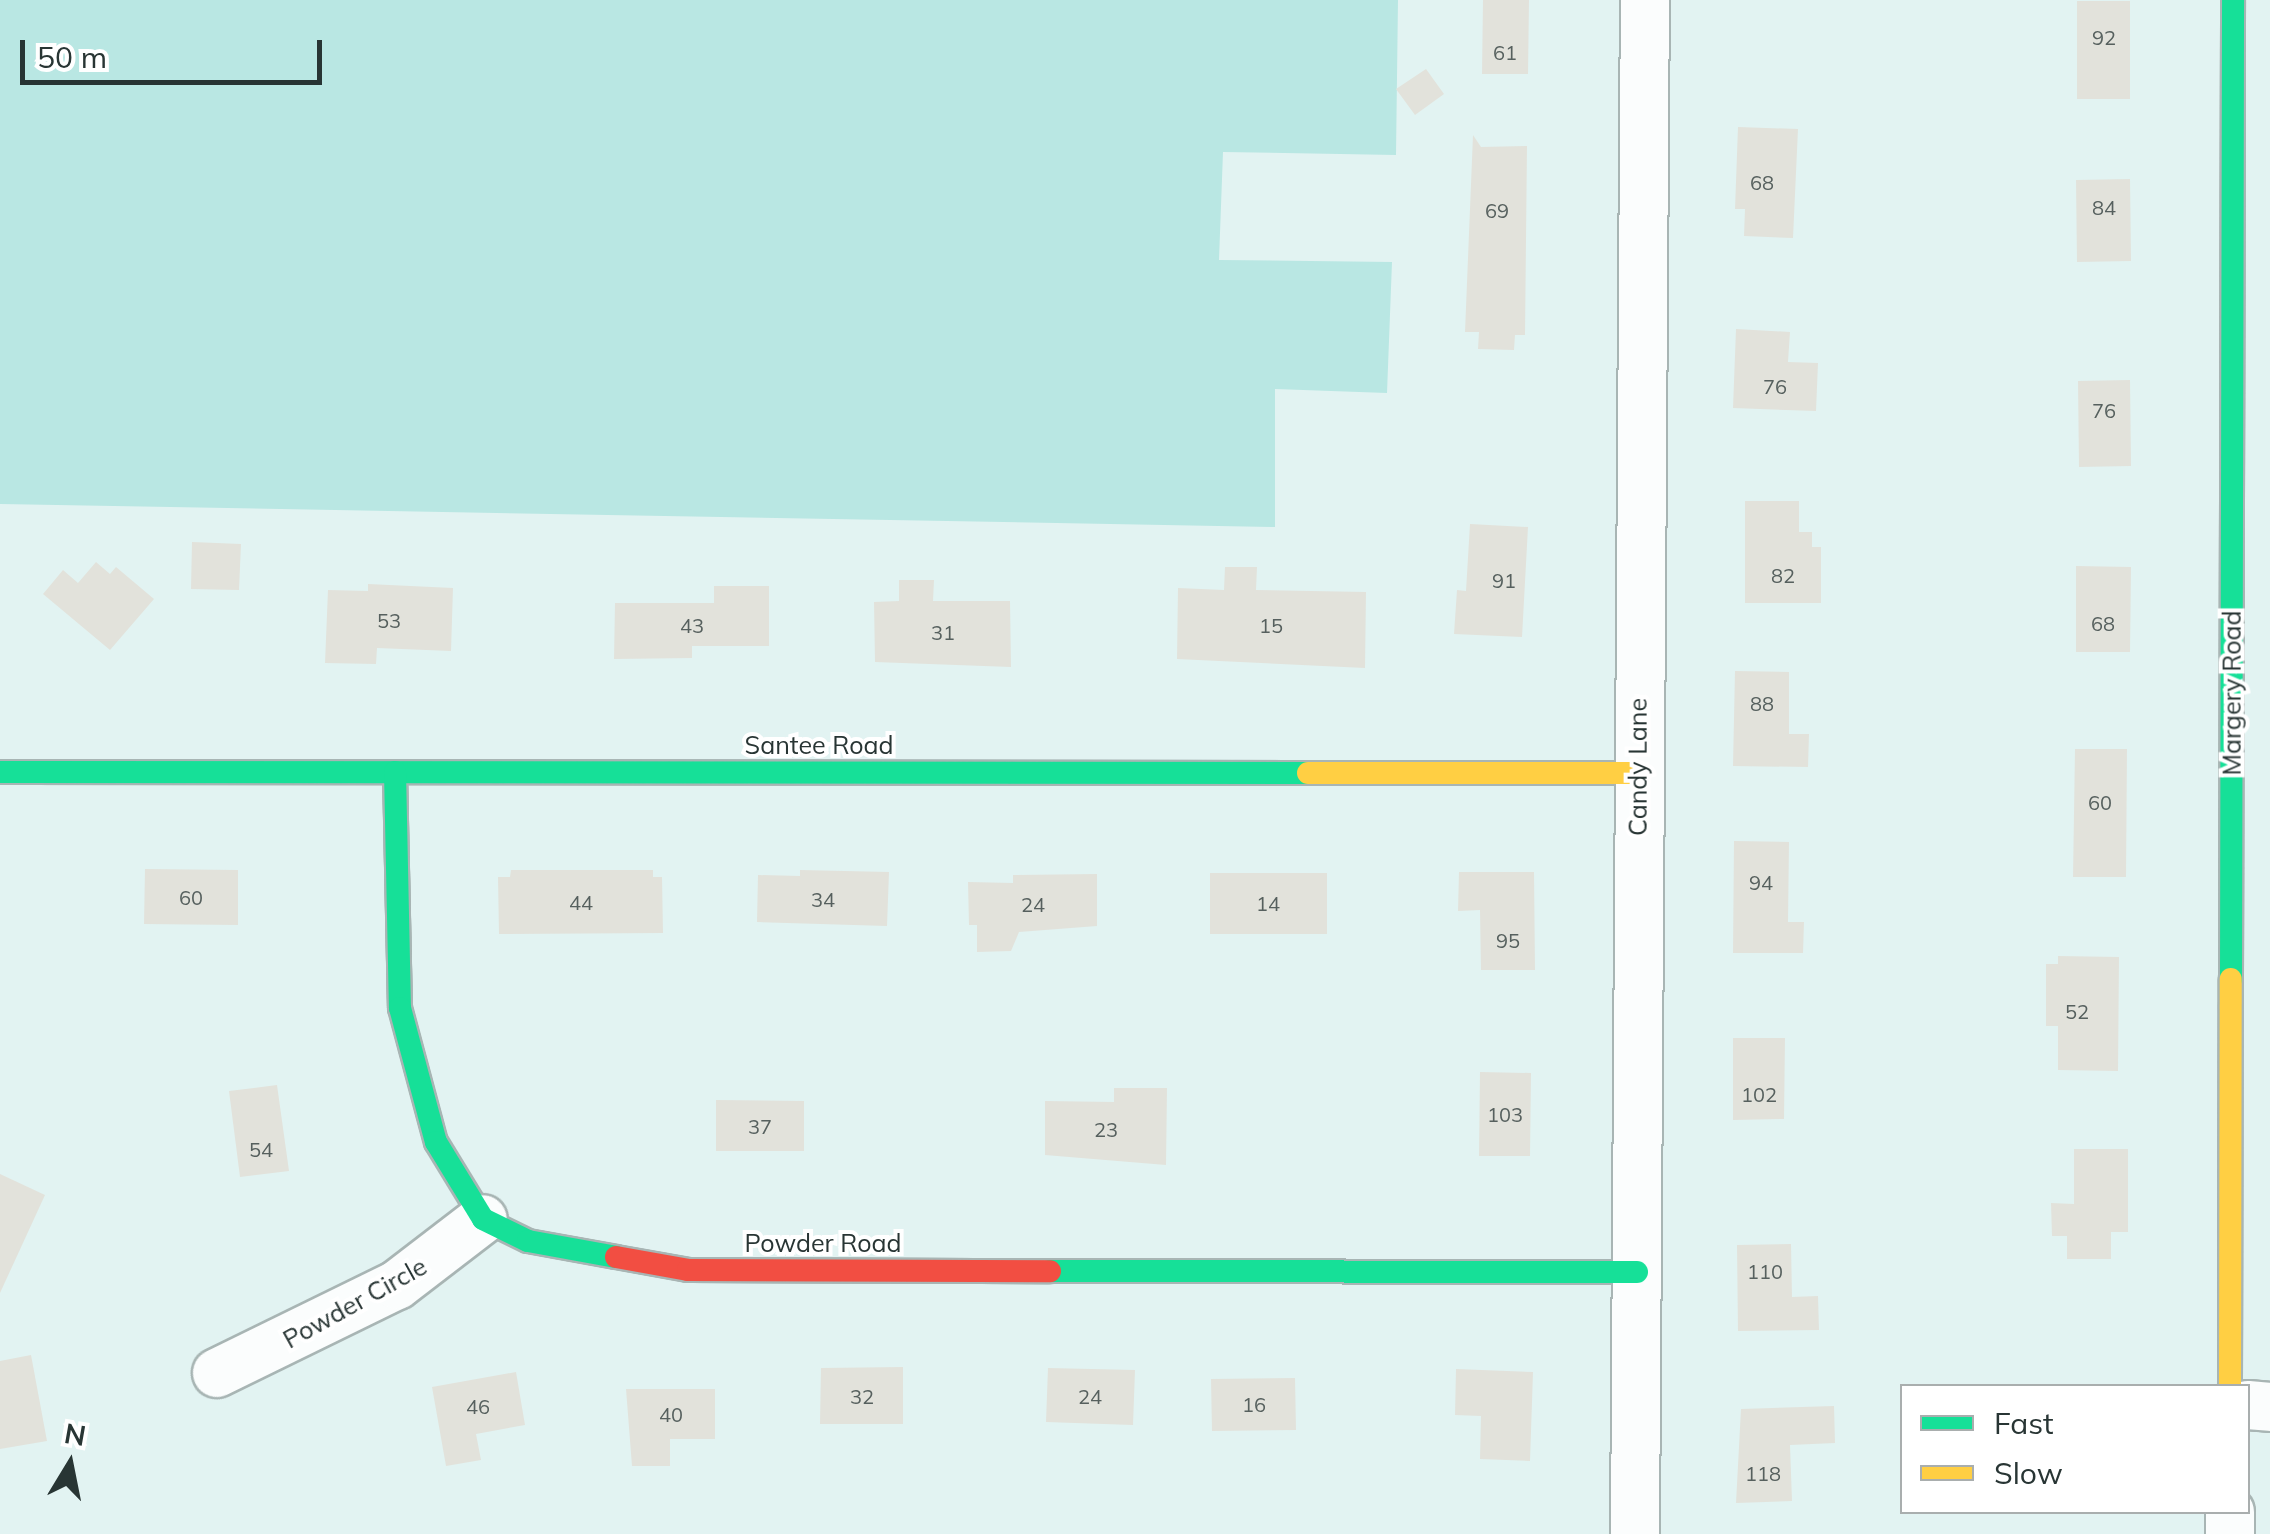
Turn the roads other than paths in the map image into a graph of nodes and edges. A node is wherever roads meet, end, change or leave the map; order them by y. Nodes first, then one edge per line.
1 (1645, 0) edge
2 (2233, 0) edge
3 (0, 772) edge
4 (395, 772) junction
5 (1638, 774) junction
6 (483, 1218) junction
7 (1637, 1272) junction
8 (217, 1374) dead end
9 (2230, 1384) edge
10 (1635, 1534) edge

1 - 5 street, Candy Lane
2 - 9 street, Margery Road
3 - 4 street, Santee Road
4 - 5 street, Santee Road
4 - 6 street
5 - 7 street, Candy Lane
6 - 7 street, Powder Road
6 - 8 street, Powder Circle
7 - 10 street, Candy Lane

